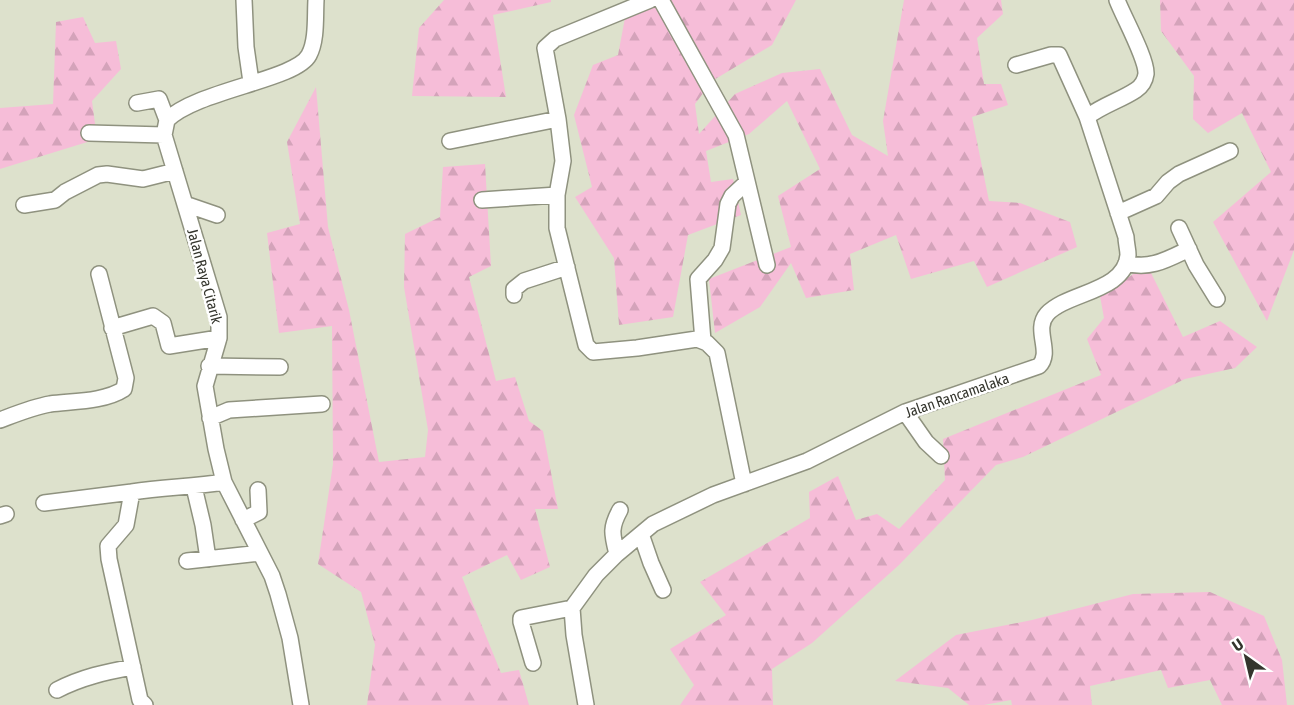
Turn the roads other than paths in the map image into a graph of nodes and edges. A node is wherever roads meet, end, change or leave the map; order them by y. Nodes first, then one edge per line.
1 (244, 0) edge
2 (316, 0) edge
3 (650, 0) edge
4 (661, 0) edge
5 (1117, 0) edge
6 (1016, 65) dead end
7 (251, 82) junction
8 (137, 103) dead end
9 (1087, 117) junction
10 (558, 119) junction
11 (166, 128) junction
12 (89, 133) dead end
13 (450, 141) dead end
14 (1230, 151) dead end
15 (175, 171) junction
16 (747, 182) junction
17 (557, 195) junction
18 (482, 200) dead end
19 (185, 204) junction
20 (24, 205) dead end
21 (1118, 213) junction
22 (217, 215) dead end
23 (1179, 228) dead end
24 (1189, 249) junction
25 (1126, 263) junction
26 (767, 265) dead end
27 (567, 267) junction
28 (99, 274) dead end
29 (514, 295) dead end
30 (1217, 299) dead end
31 (112, 328) junction
32 (219, 338) junction
33 (703, 341) junction
34 (209, 366) junction
35 (280, 367) dead end
36 (322, 404) dead end
37 (905, 412) junction
38 (210, 418) junction
39 (0, 420) edge
40 (940, 456) dead end
41 (224, 482) junction
42 (744, 484) junction
43 (194, 487) junction
44 (258, 490) dead end
45 (132, 492) junction
46 (44, 503) dead end
47 (620, 510) dead end
48 (243, 520) junction
49 (641, 534) junction
50 (260, 553) junction
51 (617, 554) junction
52 (208, 559) junction
53 (187, 561) dead end
54 (663, 590) dead end
55 (572, 608) junction
56 (533, 663) dead end
57 (133, 667) junction
58 (57, 690) dead end
59 (145, 705) edge
60 (301, 705) edge
61 (586, 705) edge

1 - 7 street
2 - 7 street
3 - 10 street
4 - 16 street
5 - 9 street
6 - 9 street
7 - 11 street
8 - 11 street
9 - 21 street
10 - 13 street
10 - 17 street
11 - 12 street
11 - 15 street, Jalan Raya Citarik
14 - 21 street
15 - 19 street, Jalan Raya Citarik
15 - 20 street
16 - 26 street
16 - 33 street
17 - 18 street
17 - 27 street
19 - 22 street
19 - 32 street, Jalan Raya Citarik
21 - 25 street
23 - 24 street
24 - 25 street
24 - 30 street
25 - 37 street, Jalan Rancamalaka
27 - 29 street
27 - 33 street
28 - 31 street
31 - 32 street
31 - 39 street
32 - 34 street, Jalan Raya Citarik
33 - 42 street
34 - 35 street
34 - 38 street, Jalan Raya Citarik
36 - 38 street
37 - 40 street
37 - 42 street, Jalan Rancamalaka
38 - 41 street, Jalan Raya Citarik
41 - 43 street
41 - 48 street, Jalan Raya Citarik
42 - 49 street, Jalan Rancamalaka
43 - 45 street
43 - 52 street
44 - 48 street
45 - 46 street
45 - 57 street
47 - 51 street
48 - 50 street, Jalan Raya Citarik
49 - 51 street, Jalan Rancamalaka
49 - 54 street
50 - 52 street
50 - 60 street, Jalan Raya Citarik
51 - 55 street, Jalan Rancamalaka
52 - 53 street
55 - 56 street
55 - 61 street
57 - 58 street
57 - 59 street

